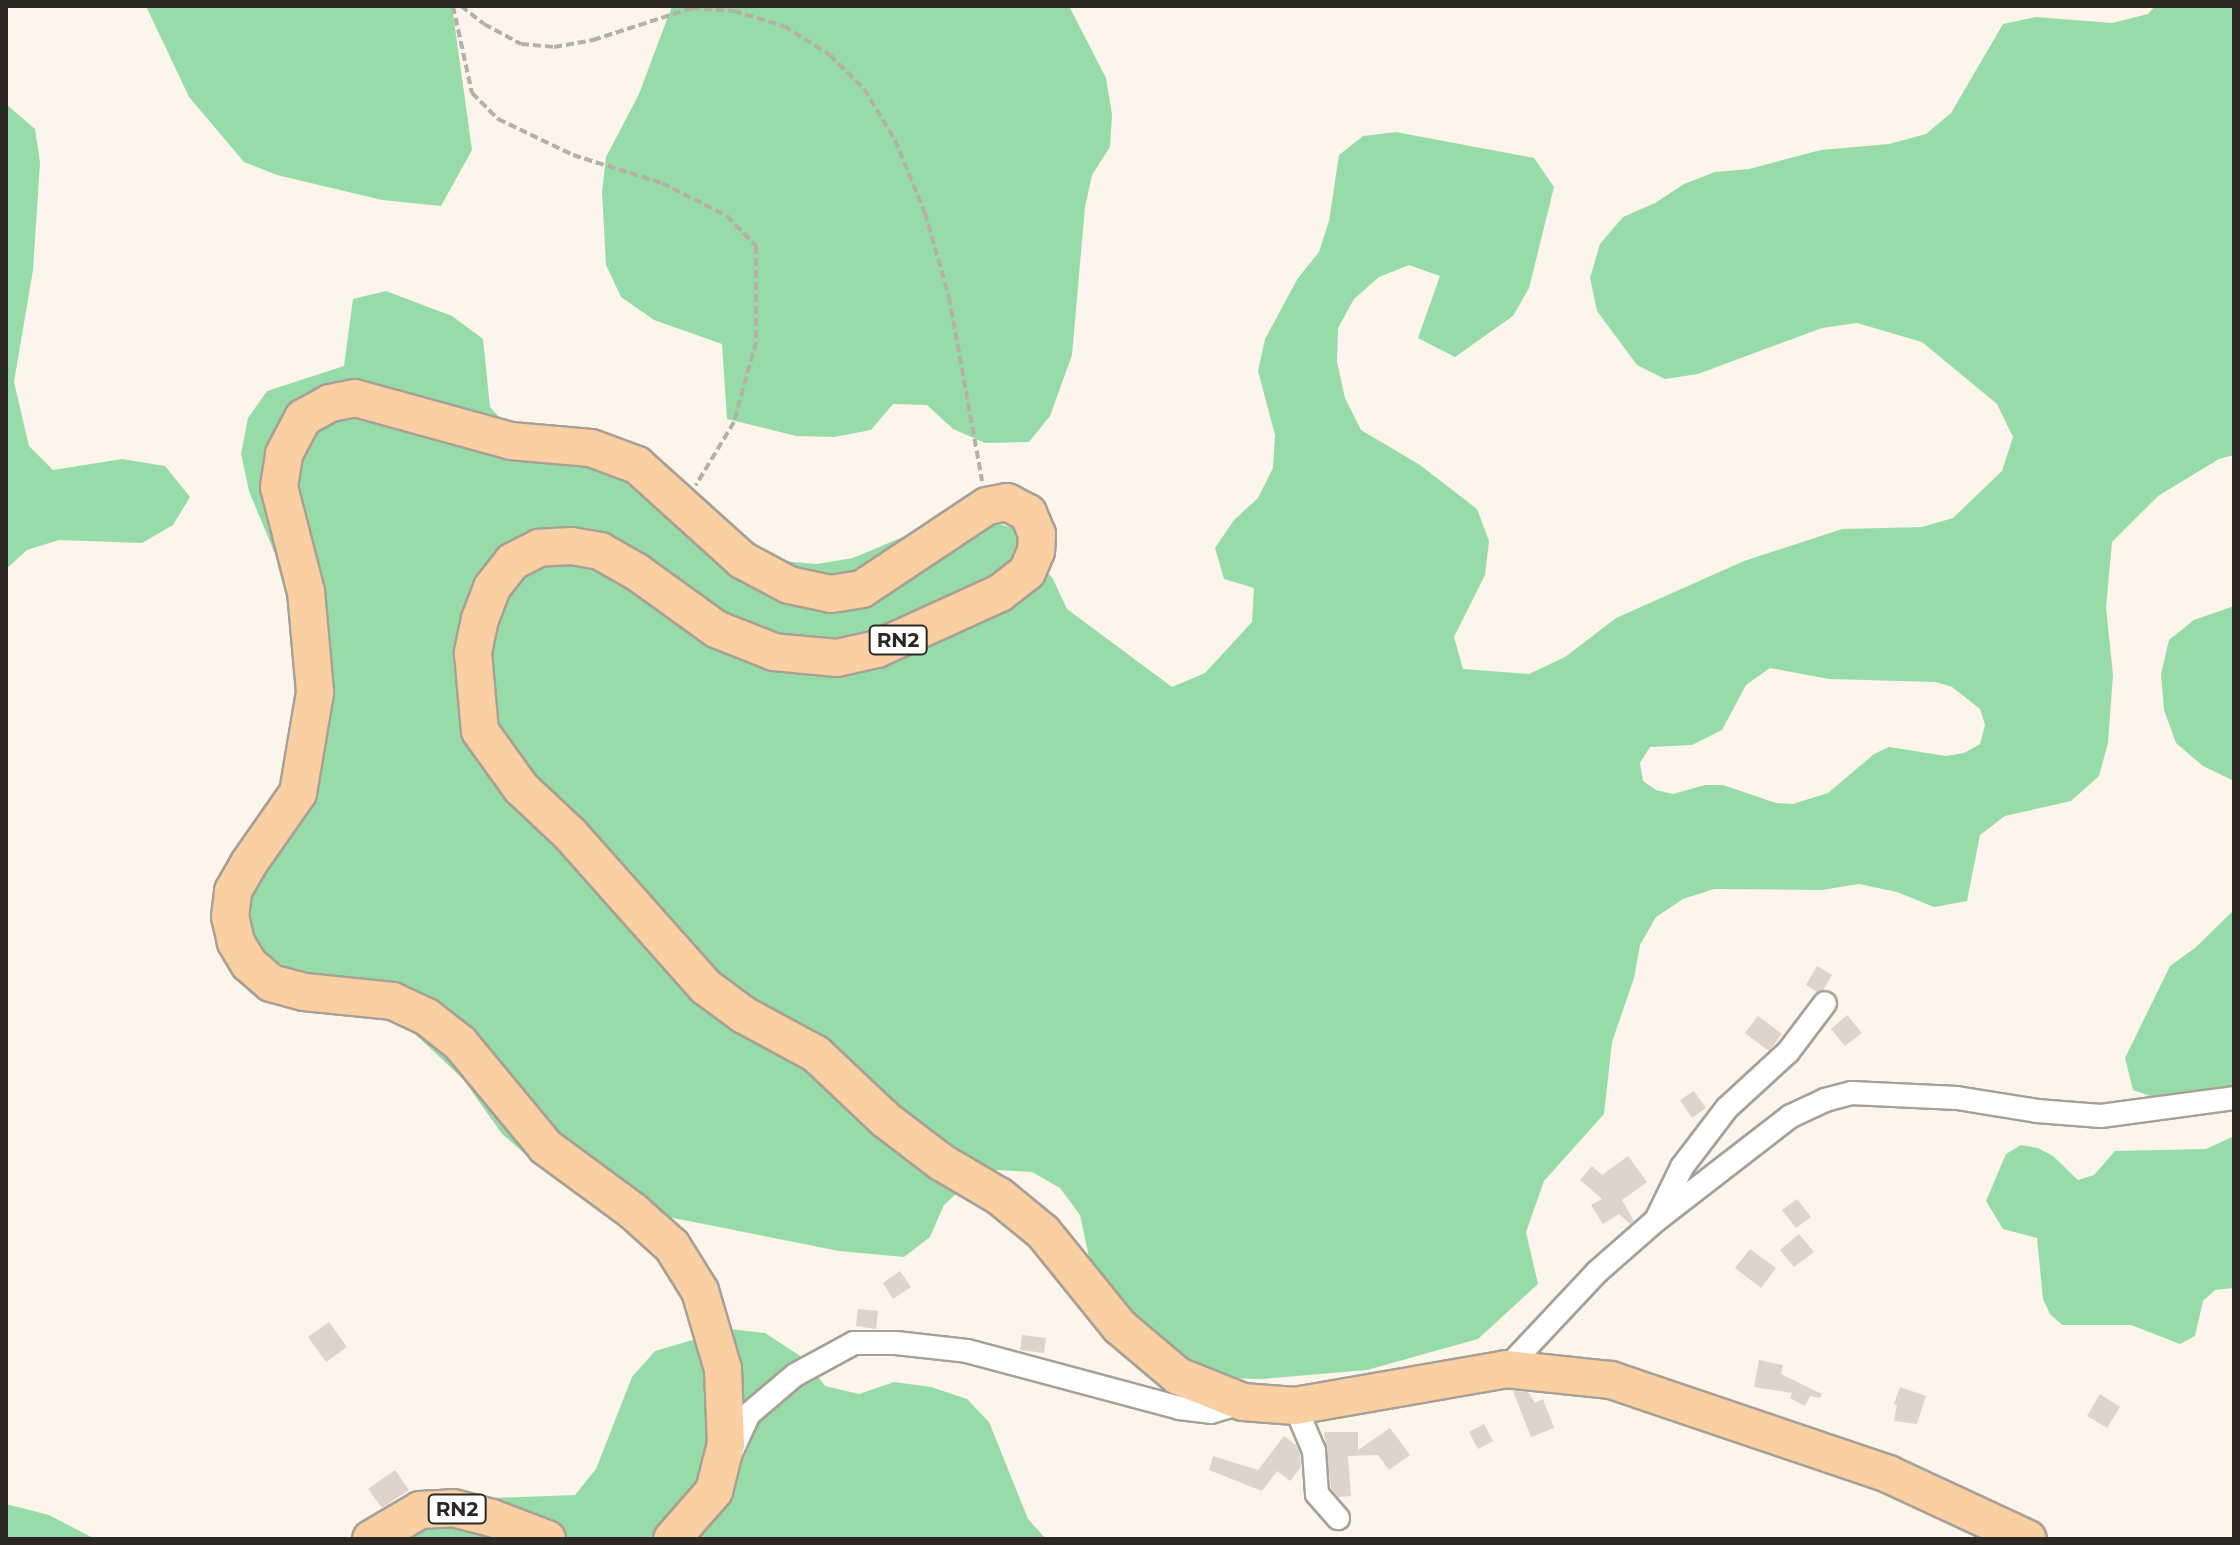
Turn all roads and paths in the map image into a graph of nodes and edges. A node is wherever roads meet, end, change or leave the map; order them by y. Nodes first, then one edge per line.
1 (453, 6) edge
2 (461, 6) edge
3 (682, 504) junction
4 (987, 506) junction
5 (1825, 1003) dead end
6 (2234, 1098) edge
7 (1655, 1221) junction
8 (1506, 1369) junction
9 (1243, 1402) junction
10 (1295, 1406) junction
11 (714, 1491) junction
12 (1338, 1518) dead end
13 (371, 1539) edge
14 (547, 1539) edge
15 (672, 1539) edge
16 (2028, 1539) edge

1 - 3 path
2 - 4 path
3 - 4 highway
3 - 11 highway
4 - 9 highway, RN2
5 - 7 street
6 - 7 street
7 - 8 street
8 - 10 highway, RN2
8 - 16 highway, RN2
9 - 10 highway, RN2
9 - 11 street
10 - 12 street
11 - 15 highway
13 - 14 highway, RN2

